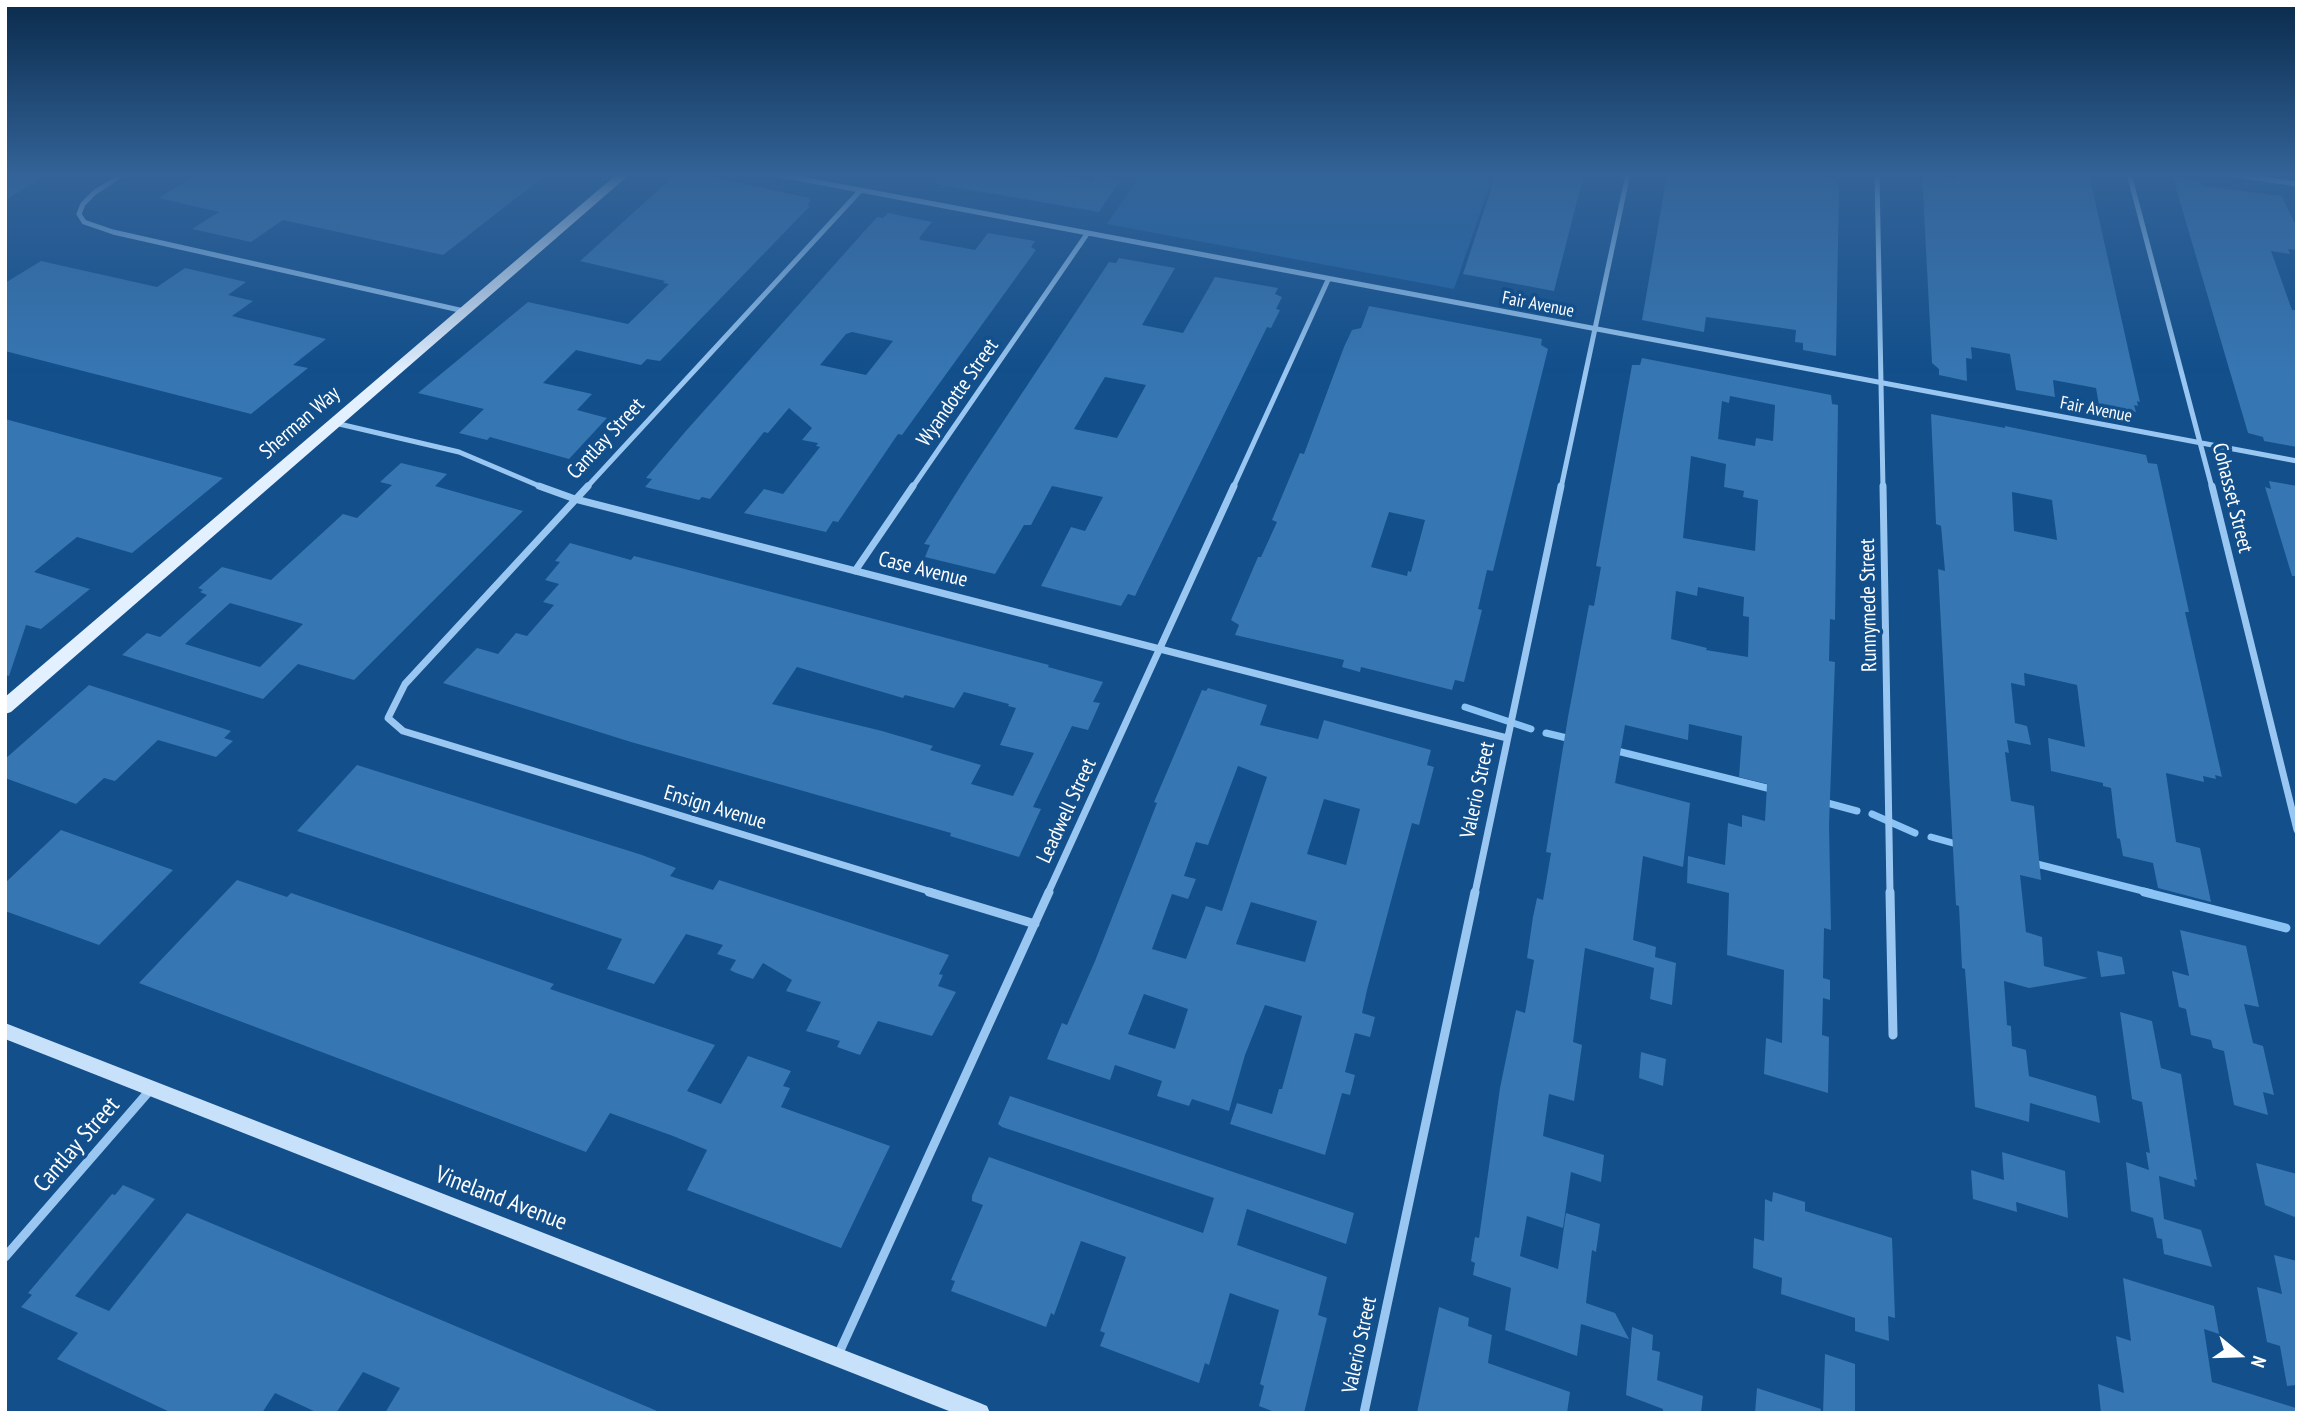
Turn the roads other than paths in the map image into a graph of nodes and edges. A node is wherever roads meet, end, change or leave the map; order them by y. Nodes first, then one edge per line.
1 (149, 240) edge
2 (547, 240) edge
3 (814, 240) edge
4 (1083, 240) edge
5 (1120, 240) edge
6 (1614, 240) edge
7 (1878, 240) edge
8 (2147, 240) edge
9 (1328, 279) junction
10 (464, 311) junction
11 (1594, 330) junction
12 (1881, 384) junction
13 (335, 422) junction
14 (2201, 444) junction
15 (2297, 461) edge
16 (575, 499) junction
17 (855, 571) junction
18 (1161, 648) junction
19 (5, 707) edge
20 (388, 718) joint
21 (1507, 738) junction
22 (2297, 830) edge
23 (1035, 924) junction
24 (5, 1031) edge
25 (1894, 1035) dead end
26 (151, 1089) junction
27 (5, 1257) edge
28 (837, 1356) junction
29 (980, 1413) edge
30 (1364, 1413) edge

1 - 10 street
2 - 10 main road, Sherman Way
3 - 16 street, Cantlay Street
4 - 17 street, Wyandotte Street
5 - 9 street, Fair Avenue
6 - 11 street, Valerio Street
7 - 12 street, Runnymede Street
8 - 14 street, Cohasset Street
9 - 11 street, Fair Avenue
9 - 18 street, Leadwell Street
10 - 13 main road, Sherman Way
11 - 12 street, Fair Avenue
11 - 21 street, Valerio Street
12 - 14 street, Fair Avenue
12 - 25 street, Runnymede Street
13 - 16 street, Case Avenue
13 - 19 main road, Sherman Way
14 - 15 street, Fair Avenue
14 - 22 street, Cohasset Street
16 - 17 street, Case Avenue
16 - 20 street, Cantlay Street
17 - 18 street, Case Avenue
18 - 21 street, Case Avenue
18 - 23 street, Leadwell Street
20 - 23 street, Ensign Avenue
21 - 30 street, Valerio Street
23 - 28 street, Leadwell Street
24 - 26 main road, Vineland Avenue
26 - 27 street, Cantlay Street
26 - 28 main road, Vineland Avenue
28 - 29 main road, Vineland Avenue

